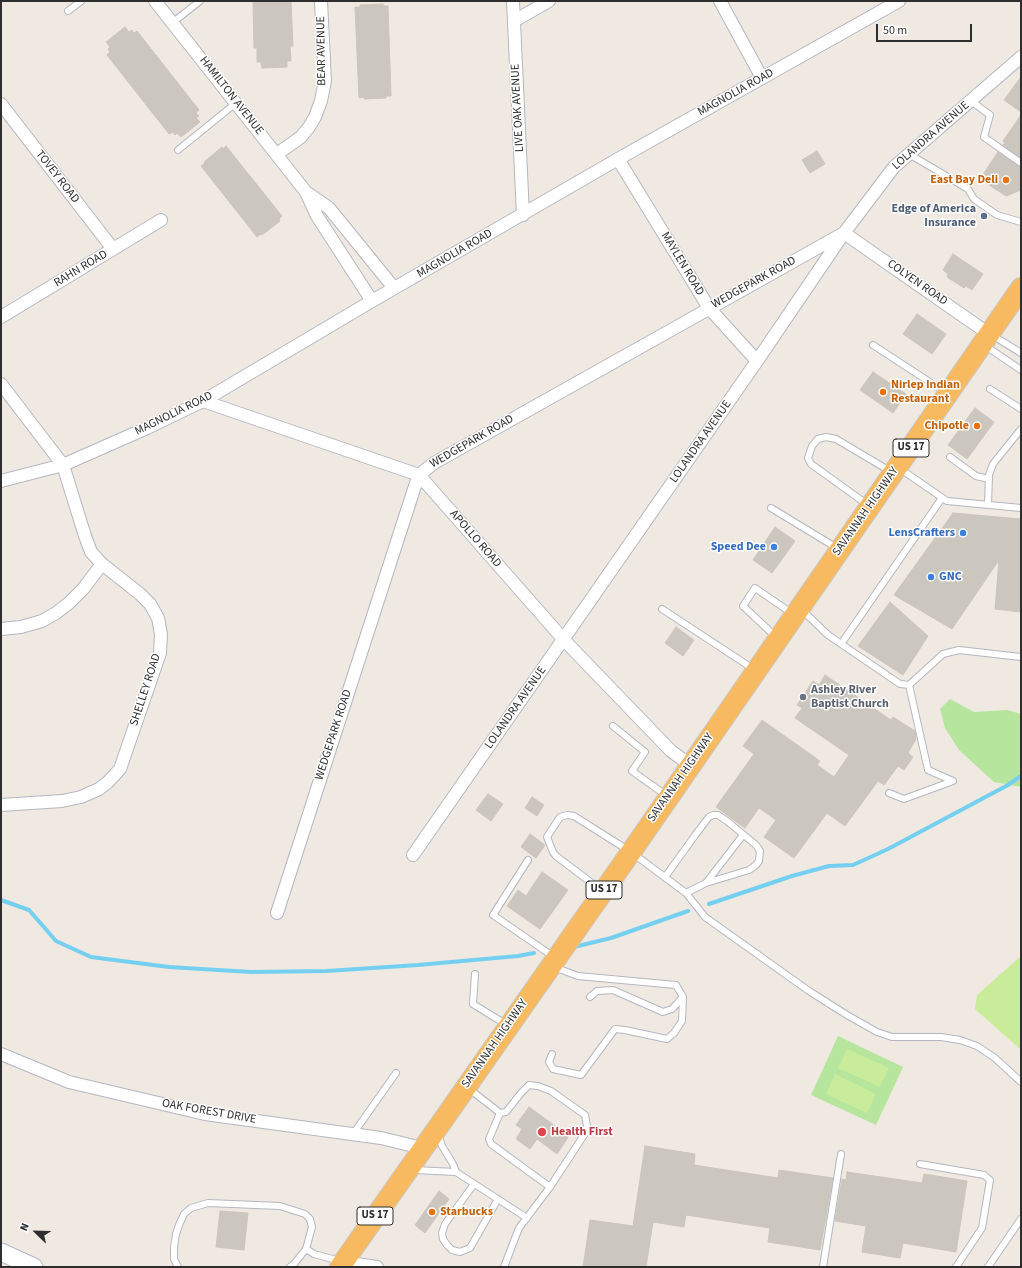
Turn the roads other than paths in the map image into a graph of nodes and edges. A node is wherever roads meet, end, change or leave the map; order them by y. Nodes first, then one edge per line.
1 (81, 1) edge
2 (155, 1) edge
3 (200, 1) edge
4 (321, 1) edge
5 (513, 1) edge
6 (549, 1) edge
7 (720, 1) edge
8 (898, 1) edge
9 (68, 11) dead end
10 (514, 21) junction
11 (172, 23) junction
12 (1021, 57) edge
13 (762, 78) junction
14 (971, 101) junction
15 (236, 103) junction
16 (1, 104) edge
17 (178, 150) dead end
18 (277, 154) junction
19 (909, 154) junction
20 (618, 159) junction
21 (1021, 163) edge
22 (306, 192) junction
23 (523, 215) junction
24 (161, 220) dead end
25 (1021, 222) edge
26 (844, 233) junction
27 (355, 241) junction
28 (114, 249) junction
29 (340, 252) junction
30 (394, 288) junction
31 (1021, 288) edge
32 (372, 301) junction
33 (708, 308) junction
34 (1, 317) edge
35 (986, 339) junction
36 (873, 345) dead end
37 (1021, 353) edge
38 (757, 361) junction
39 (1021, 370) edge
40 (3, 389) edge
41 (990, 389) dead end
42 (948, 394) junction
43 (203, 401) junction
44 (1021, 409) edge
45 (1021, 429) edge
46 (950, 457) dead end
47 (63, 465) junction
48 (895, 470) junction
49 (420, 476) junction
50 (989, 479) junction
51 (1, 481) edge
52 (942, 498) junction
53 (988, 505) junction
54 (870, 506) junction
55 (771, 508) dead end
56 (1021, 508) edge
57 (840, 550) junction
58 (102, 564) junction
59 (662, 609) dead end
60 (797, 611) junction
61 (1, 629) edge
62 (778, 639) junction
63 (564, 640) junction
64 (841, 644) junction
65 (1021, 657) edge
66 (756, 671) junction
67 (909, 685) junction
68 (614, 726) dead end
69 (690, 765) junction
70 (889, 793) dead end
71 (668, 797) junction
72 (1, 805) edge
73 (743, 835) junction
74 (631, 852) junction
75 (413, 855) dead end
76 (528, 860) dead end
77 (665, 877) junction
78 (706, 883) junction
79 (603, 891) junction
80 (686, 893) junction
81 (277, 913) dead end
82 (553, 962) junction
83 (475, 974) dead end
84 (590, 998) dead end
85 (683, 998) junction
86 (508, 1026) junction
87 (1, 1054) edge
88 (552, 1054) dead end
89 (396, 1073) dead end
90 (1021, 1082) edge
91 (465, 1086) junction
92 (500, 1113) junction
93 (436, 1128) junction
94 (353, 1134) junction
95 (422, 1148) junction
96 (841, 1154) dead end
97 (920, 1164) dead end
98 (406, 1171) junction
99 (456, 1172) junction
100 (474, 1184) junction
101 (550, 1187) junction
102 (498, 1199) junction
103 (527, 1218) junction
104 (1021, 1219) edge
105 (306, 1248) junction
106 (1, 1252) edge
107 (342, 1264) edge
108 (34, 1267) edge
109 (178, 1267) edge
110 (290, 1267) edge
111 (377, 1267) edge
112 (504, 1267) edge
113 (823, 1267) edge
114 (956, 1267) edge
115 (988, 1267) edge

1 - 9 lane
2 - 11 street, HAMILTON AVENUE
3 - 11 lane
4 - 18 street, BEAR AVENUE
5 - 10 street, LIVE OAK AVENUE
6 - 10 street
7 - 13 street
8 - 13 street, MAGNOLIA ROAD
10 - 23 street, LIVE OAK AVENUE
11 - 15 street, HAMILTON AVENUE
12 - 14 street, LOLANDRA AVENUE
13 - 20 street, MAGNOLIA ROAD
14 - 19 street, LOLANDRA AVENUE
14 - 21 lane
15 - 17 lane
15 - 18 street, HAMILTON AVENUE
16 - 28 street, TOVEY ROAD
18 - 22 street, HAMILTON AVENUE
19 - 25 lane
19 - 26 street, LOLANDRA AVENUE
20 - 23 street, MAGNOLIA ROAD
20 - 33 street, MAYLEN ROAD
22 - 27 street, HAMILTON AVENUE
22 - 29 street, HAMILTON AVENUE
23 - 30 street, MAGNOLIA ROAD
24 - 28 street, RAHN ROAD
26 - 33 street, WEDGEPARK ROAD
26 - 35 street, COLYEN ROAD
26 - 38 street, LOLANDRA AVENUE
27 - 29 street
27 - 30 street, HAMILTON AVENUE
28 - 34 street, RAHN ROAD
29 - 32 street, HAMILTON AVENUE
30 - 32 street, MAGNOLIA ROAD
31 - 35 highway, SAVANNAH HIGHWAY / US 17
32 - 43 street, MAGNOLIA ROAD
33 - 38 street, MAYLEN ROAD
33 - 49 street, WEDGEPARK ROAD
35 - 37 lane
35 - 39 lane
35 - 42 highway, SAVANNAH HIGHWAY / US 17
36 - 42 lane
38 - 63 street, LOLANDRA AVENUE
40 - 47 street, SHELLEY ROAD
41 - 44 lane
42 - 48 highway, SAVANNAH HIGHWAY / US 17
43 - 47 street, MAGNOLIA ROAD
43 - 49 street, APOLLO ROAD
45 - 50 lane
46 - 50 lane
47 - 51 street, MAGNOLIA ROAD
47 - 58 street, SHELLEY ROAD
48 - 52 lane
48 - 54 highway, SAVANNAH HIGHWAY / US 17
48 - 54 lane
49 - 63 street, APOLLO ROAD
49 - 81 street, WEDGEPARK ROAD
50 - 53 lane
52 - 53 lane
52 - 64 lane
53 - 56 lane
54 - 57 highway, SAVANNAH HIGHWAY / US 17
55 - 57 lane
57 - 60 highway, SAVANNAH HIGHWAY / US 17
58 - 61 street
58 - 72 street, SHELLEY ROAD
59 - 66 lane
60 - 62 highway, SAVANNAH HIGHWAY / US 17
60 - 62 lane
60 - 64 lane
62 - 66 highway, SAVANNAH HIGHWAY / US 17
63 - 69 street, APOLLO ROAD
63 - 75 street, LOLANDRA AVENUE
64 - 67 lane
65 - 67 lane
66 - 69 highway, SAVANNAH HIGHWAY / US 17
67 - 70 lane
68 - 71 lane
69 - 71 highway, SAVANNAH HIGHWAY / US 17
71 - 74 highway, SAVANNAH HIGHWAY / US 17
73 - 77 lane
73 - 78 lane
73 - 78 lane
74 - 77 lane
74 - 79 highway, SAVANNAH HIGHWAY / US 17
74 - 79 lane
76 - 82 lane
77 - 80 lane
78 - 80 lane
79 - 82 highway, SAVANNAH HIGHWAY / US 17
80 - 90 lane
82 - 85 lane
82 - 86 highway, SAVANNAH HIGHWAY / US 17
83 - 86 lane
84 - 85 lane
85 - 88 lane
86 - 91 highway, SAVANNAH HIGHWAY / US 17
87 - 94 street, OAK FOREST DRIVE
89 - 94 lane
91 - 92 lane
91 - 93 highway, SAVANNAH HIGHWAY / US 17
92 - 101 lane
92 - 101 lane
93 - 95 highway, SAVANNAH HIGHWAY / US 17
93 - 99 lane
94 - 95 street, OAK FOREST DRIVE
95 - 98 highway, SAVANNAH HIGHWAY / US 17
96 - 113 lane
97 - 114 lane
98 - 99 lane
98 - 107 highway, SAVANNAH HIGHWAY / US 17
99 - 100 lane
100 - 102 lane
100 - 102 lane
101 - 103 lane
102 - 103 lane
103 - 112 lane
104 - 115 lane
105 - 107 lane
105 - 109 lane
105 - 110 lane
106 - 108 main road
107 - 111 street

